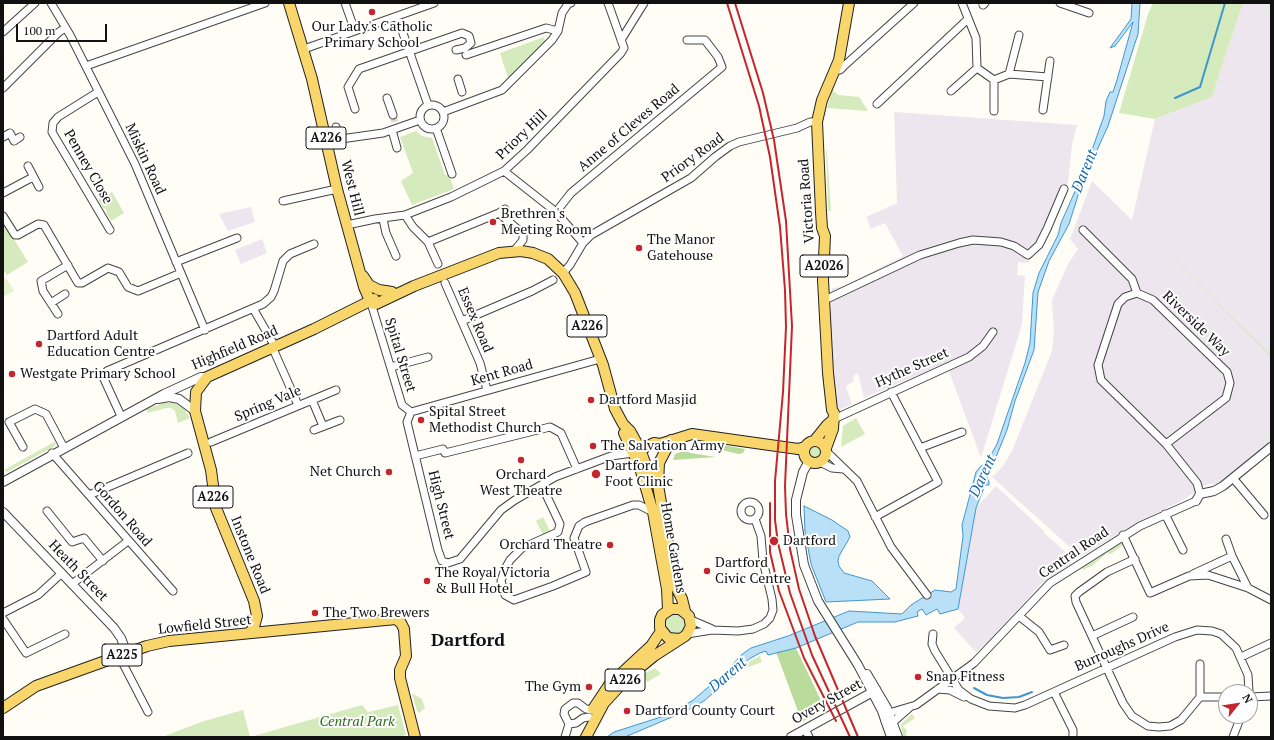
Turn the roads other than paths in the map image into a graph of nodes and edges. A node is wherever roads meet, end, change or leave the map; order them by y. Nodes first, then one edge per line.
1 (35, 3) edge
2 (51, 3) edge
3 (265, 3) edge
4 (289, 3) edge
5 (345, 3) edge
6 (434, 3) edge
7 (571, 3) edge
8 (608, 3) edge
9 (644, 3) edge
10 (849, 3) edge
11 (914, 3) edge
12 (962, 3) edge
13 (1060, 3) edge
14 (1089, 13) dead end
15 (397, 16) junction
16 (968, 19) junction
17 (66, 28) junction
18 (355, 31) junction
19 (558, 31) junction
20 (3, 32) edge
21 (1019, 34) dead end
22 (621, 40) junction
23 (687, 40) dead end
24 (304, 49) junction
25 (409, 50) junction
26 (456, 50) dead end
27 (466, 55) dead end
28 (1050, 61) dead end
29 (86, 66) junction
30 (977, 68) junction
31 (836, 69) junction
32 (1009, 74) junction
33 (1048, 77) junction
34 (458, 79) dead end
35 (994, 80) junction
36 (3, 88) edge
37 (951, 91) dead end
38 (98, 92) junction
39 (388, 98) dead end
40 (464, 98) junction
41 (877, 104) dead end
42 (428, 105) junction
43 (355, 109) dead end
44 (1043, 110) dead end
45 (994, 111) dead end
46 (443, 112) junction
47 (393, 115) tunnel mouth
48 (420, 120) junction
49 (817, 122) junction
50 (336, 127) dead end
51 (395, 127) junction
52 (436, 128) junction
53 (3, 137) edge
54 (20, 137) dead end
55 (338, 139) junction
56 (326, 141) junction
57 (397, 148) dead end
58 (28, 166) dead end
59 (504, 170) junction
60 (452, 174) dead end
61 (33, 177) junction
62 (39, 187) dead end
63 (337, 189) junction
64 (1064, 189) dead end
65 (3, 193) edge
66 (283, 201) dead end
67 (556, 212) junction
68 (405, 215) junction
69 (3, 216) edge
70 (383, 219) junction
71 (347, 225) junction
72 (110, 230) dead end
73 (1083, 230) dead end
74 (237, 238) dead end
75 (428, 242) junction
76 (583, 243) junction
77 (314, 244) dead end
78 (514, 250) junction
79 (396, 256) dead end
80 (176, 262) junction
81 (438, 264) dead end
82 (68, 265) junction
83 (181, 273) junction
84 (361, 273) junction
85 (563, 273) junction
86 (545, 275) dead end
87 (445, 283) dead end
88 (414, 286) junction
89 (364, 287) junction
90 (392, 292) junction
91 (1137, 293) junction
92 (66, 294) dead end
93 (824, 299) junction
94 (370, 302) junction
95 (51, 304) junction
96 (358, 306) junction
97 (254, 310) junction
98 (58, 314) dead end
99 (462, 321) junction
100 (204, 330) junction
101 (993, 332) dead end
102 (274, 347) junction
103 (428, 357) dead end
104 (600, 359) junction
105 (391, 367) junction
106 (207, 376) junction
107 (336, 390) dead end
108 (487, 390) junction
109 (891, 392) junction
110 (154, 400) junction
111 (312, 400) junction
112 (298, 405) junction
113 (195, 411) junction
114 (410, 412) junction
115 (121, 416) junction
116 (831, 418) junction
117 (340, 420) dead end
118 (623, 424) junction
119 (323, 426) junction
120 (314, 430) dead end
121 (962, 432) dead end
122 (671, 440) junction
123 (815, 440) junction
124 (212, 442) dead end
125 (1166, 444) junction
126 (805, 447) junction
127 (1271, 447) edge
128 (23, 448) dead end
129 (64, 448) junction
130 (920, 448) junction
131 (826, 450) junction
132 (639, 452) junction
133 (52, 453) junction
134 (188, 453) dead end
135 (415, 456) junction
136 (814, 462) junction
137 (577, 469) junction
138 (848, 471) junction
139 (1233, 478) junction
140 (4, 480) edge
141 (658, 485) junction
142 (542, 486) junction
143 (89, 495) junction
144 (1198, 497) junction
145 (47, 511) dead end
146 (3, 512) edge
147 (653, 512) junction
148 (1165, 514) junction
149 (1264, 515) dead end
150 (875, 516) junction
151 (755, 519) dead end
152 (1123, 535) junction
153 (1226, 539) dead end
154 (128, 541) junction
155 (1183, 550) dead end
156 (1232, 556) junction
157 (1135, 559) junction
158 (103, 561) junction
159 (62, 573) junction
160 (1189, 576) junction
161 (72, 584) junction
162 (1248, 588) junction
163 (173, 591) dead end
164 (927, 595) dead end
165 (1271, 600) edge
166 (668, 610) junction
167 (685, 611) junction
168 (3, 613) edge
169 (1019, 616) junction
170 (1133, 618) dead end
171 (3, 619) edge
172 (256, 620) junction
173 (690, 620) junction
174 (274, 630) junction
175 (712, 630) junction
176 (661, 631) junction
177 (250, 632) junction
178 (263, 632) junction
179 (65, 634) dead end
180 (933, 634) dead end
181 (684, 636) junction
182 (1092, 636) junction
183 (1271, 643) edge
184 (1064, 644) dead end
185 (123, 655) junction
186 (1241, 656) junction
187 (1200, 664) dead end
188 (1106, 668) junction
189 (952, 679) junction
190 (1249, 684) edge
191 (938, 689) junction
192 (874, 691) junction
193 (1054, 692) junction
194 (1271, 696) edge
195 (609, 697) junction
196 (1200, 697) junction
197 (1218, 697) edge
198 (1258, 697) edge
199 (971, 699) junction
200 (3, 708) edge
201 (148, 712) dead end
202 (591, 713) junction
203 (889, 718) junction
204 (569, 724) junction
205 (1238, 724) edge
206 (805, 729) junction
207 (415, 737) edge
208 (565, 737) edge
209 (582, 737) edge
210 (586, 737) edge
211 (791, 737) edge
212 (809, 737) edge
213 (891, 737) edge
214 (898, 737) edge
215 (1073, 737) edge
216 (1233, 737) edge

1 - 20 street
2 - 17 street, Miskin Road
3 - 29 street
4 - 24 main road, West Hill / A226
5 - 18 street
6 - 15 street
7 - 19 street
8 - 22 street
9 - 22 street
10 - 31 main road, A2026
11 - 31 street
12 - 16 street
13 - 14 street
15 - 18 street
15 - 25 street
16 - 30 street
16 - 41 street
17 - 29 street, Miskin Road
17 - 36 street
18 - 24 street
19 - 27 street
19 - 40 street
21 - 32 street
22 - 59 street, Priory Hill
23 - 67 street, Anne of Cleves Road
24 - 56 main road, West Hill / A226
25 - 26 street
25 - 42 street
25 - 43 street
28 - 33 street
29 - 38 street, Miskin Road
30 - 35 street
30 - 37 street
31 - 49 main road, Victoria Road / A2026
32 - 33 street
32 - 35 street
33 - 44 street
34 - 40 street
35 - 45 street
38 - 72 street, Penney Close
38 - 80 street, Miskin Road
39 - 47 street
40 - 46 street
42 - 46 street
42 - 48 street
46 - 52 street
48 - 51 street
48 - 52 street
49 - 76 street, Priory Road
49 - 93 main road, Victoria Road / A2026
50 - 55 street
51 - 55 street
51 - 57 street
52 - 60 street
53 - 54 street
55 - 56 street
56 - 63 main road, West Hill / A226
58 - 61 street
59 - 67 street
59 - 68 street, Priory Hill
61 - 62 street
61 - 65 street
63 - 66 street
63 - 71 main road, West Hill / A226
64 - 93 street
67 - 76 street
68 - 70 street, Priory Hill
68 - 75 street
69 - 82 street
70 - 71 street, Priory Hill
70 - 79 street
71 - 84 main road, West Hill / A226
73 - 91 street
74 - 80 street
75 - 78 street
75 - 81 street
76 - 85 street, Priory Road
77 - 97 street
78 - 85 main road, Highfield Road / A226
78 - 88 main road, Highfield Road
80 - 83 street, Miskin Road
82 - 83 street
82 - 95 street
83 - 100 street, Miskin Road
84 - 89 main road, West Hill / A226
84 - 90 main road, A226
85 - 104 main road, A226
86 - 99 street
87 - 99 street, Essex Road
88 - 90 main road, Highfield Road
88 - 94 main road, Highfield Road
89 - 94 main road, A226
89 - 96 main road, A226
90 - 94 main road, Highfield Road
91 - 125 street
91 - 125 street, Riverside Way
92 - 95 street
93 - 116 main road, Victoria Road / A2026
94 - 96 main road, Highfield Road
94 - 105 street, Spital Street
95 - 98 street
96 - 102 main road, Highfield Road
97 - 100 street
97 - 102 street
99 - 108 street, Essex Road
100 - 115 street
101 - 109 street, Hythe Street
102 - 106 main road, Highfield Road
102 - 112 street
103 - 105 street
104 - 108 street, Kent Road
104 - 118 main road, A226
105 - 114 street, Spital Street
106 - 110 street, Highfield Road
106 - 113 main road, Instone Road / A226
107 - 111 street, Spring Vale
108 - 114 street, Kent Road
109 - 116 street, Hythe Street
109 - 130 street
110 - 113 street
110 - 115 street, Highfield Road
111 - 112 street, Spring Vale
111 - 119 street
112 - 124 street, Spring Vale
113 - 172 main road, Instone Road / A226
114 - 135 street, Spital Street
115 - 129 street, Highfield Road
116 - 123 main road
116 - 131 main road, Victoria Road / A2026
117 - 119 street
118 - 132 main road, A226
118 - 132 main road, Home Gardens / A226
119 - 120 street
121 - 130 street
122 - 126 main road
122 - 132 main road
122 - 141 main road
123 - 126 main road
123 - 131 main road
125 - 144 street
126 - 136 main road
127 - 139 street, Central Road
128 - 129 street
129 - 133 street, Highfield Road
130 - 150 street
131 - 136 main road, Victoria Road
131 - 138 street
132 - 137 street
132 - 141 main road, Home Gardens / A226
132 - 147 main road, Home Gardens / A226
133 - 140 street, Highfield Road
133 - 143 street, Gordon Road
134 - 143 street
135 - 137 street
135 - 142 street, High Street
136 - 138 street
136 - 192 street
137 - 142 street
138 - 150 street
139 - 144 street, Central Road
139 - 149 street
141 - 167 main road, Home Gardens / A226
142 - 147 street
143 - 154 street, Gordon Road
144 - 148 street, Central Road
145 - 158 street
146 - 159 street, Heath Street
147 - 166 main road, Home Gardens / A226
148 - 152 street, Central Road
148 - 155 street
150 - 164 street
151 - 175 street
152 - 157 street
152 - 169 street, Central Road
153 - 156 street
154 - 158 street
154 - 163 street, Gordon Road
156 - 160 street
156 - 162 street
157 - 160 street
157 - 182 street
158 - 161 street
159 - 161 street, Heath Street
159 - 168 street
160 - 162 street
161 - 185 street, Heath Street
162 - 165 street
166 - 167 main road
166 - 176 main road
167 - 173 main road
169 - 184 street
169 - 189 street, Central Road
170 - 182 street
171 - 179 street
172 - 174 main road, Instone Road
172 - 177 main road
172 - 178 main road, A226
173 - 175 street
173 - 181 main road
174 - 178 main road, Lowfield Street / A225
174 - 207 main road, Lowfield Street
175 - 181 street
176 - 181 main road
176 - 202 main road, A226
177 - 178 main road, Lowfield Street / A225
177 - 185 main road, Lowfield Street / A225
180 - 189 street, Burroughs Drive
181 - 195 main road, A226
182 - 188 street
183 - 186 street
185 - 200 main road, Lowfield Street / A225
185 - 201 street
186 - 188 street, Burroughs Drive
186 - 190 street, Burroughs Drive
187 - 196 street
188 - 193 street, Burroughs Drive
188 - 196 street
189 - 191 street, Central Road
189 - 199 street, Burroughs Drive
191 - 199 street, Burroughs Drive
191 - 203 street, Central Road
192 - 203 street
192 - 206 street, Overy Street
193 - 199 street, Burroughs Drive
193 - 215 street
194 - 198 street
195 - 202 main road
195 - 210 main road, A226
196 - 197 street
202 - 204 street
202 - 204 street
202 - 209 main road, A226
203 - 213 street
203 - 214 street
204 - 208 street
205 - 216 street
206 - 211 street, Overy Street
206 - 212 street

